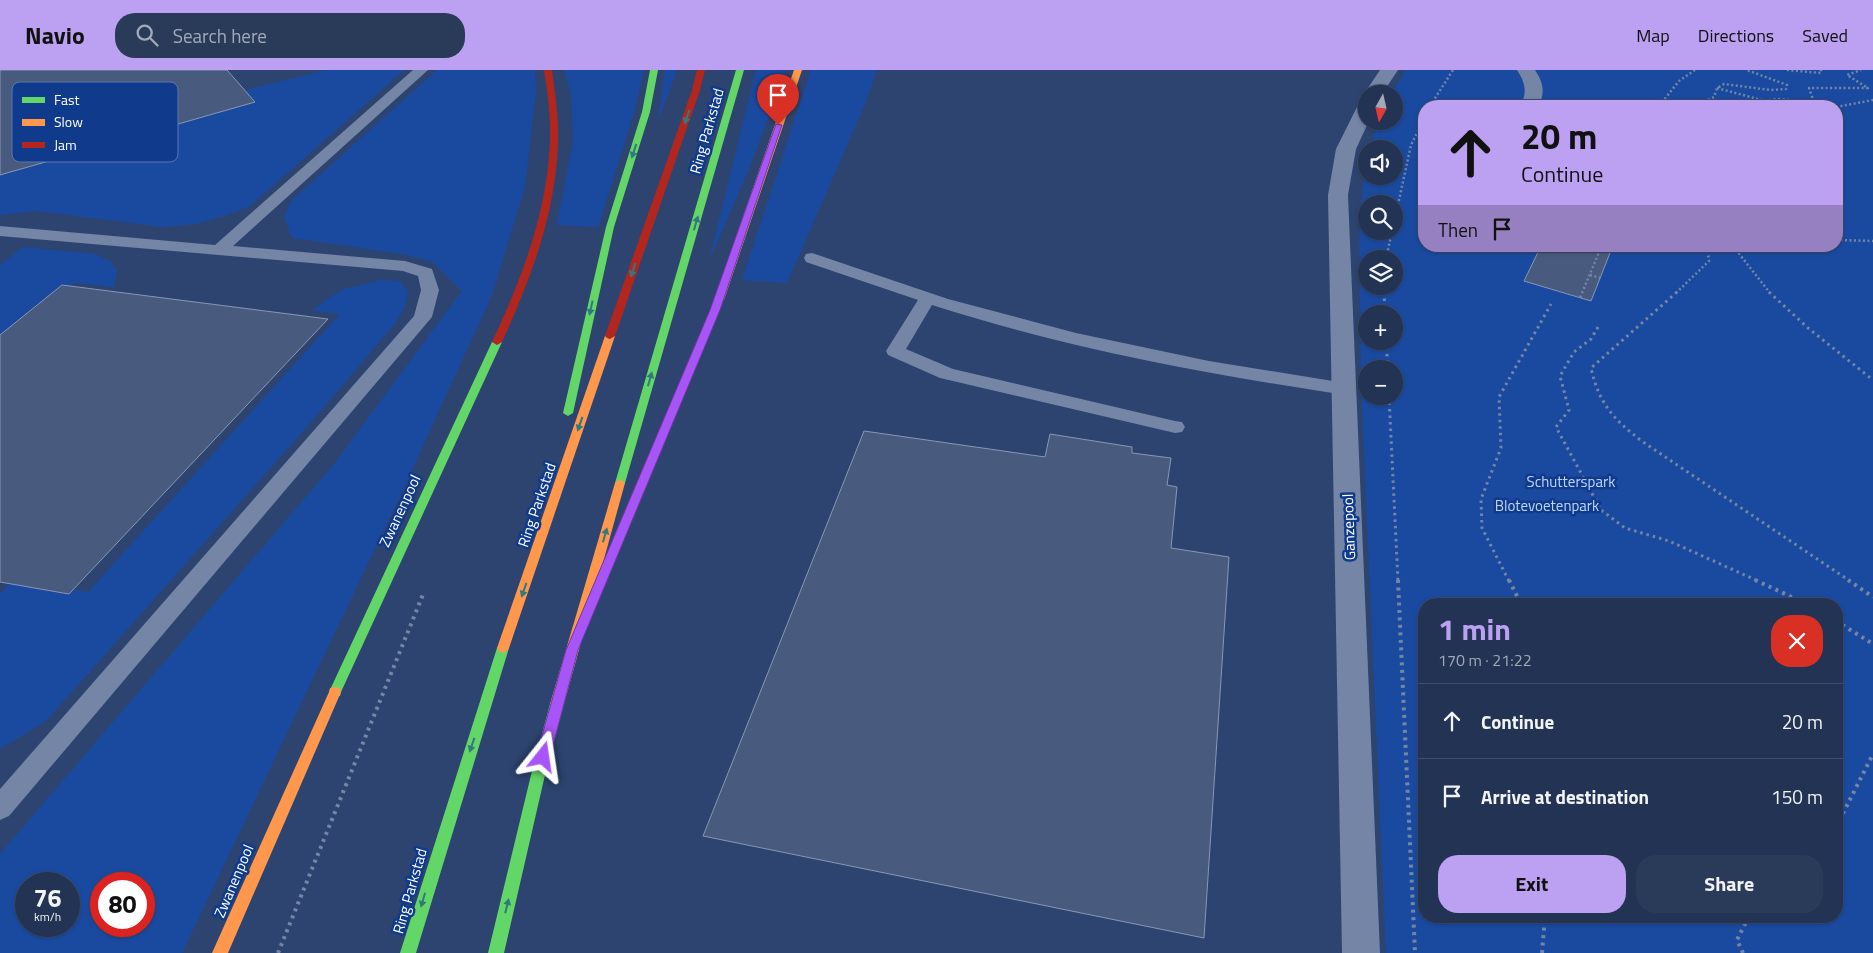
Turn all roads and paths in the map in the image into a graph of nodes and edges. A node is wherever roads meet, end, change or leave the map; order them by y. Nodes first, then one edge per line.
1 (421, 70) edge
2 (548, 70) edge
3 (654, 70) edge
4 (701, 70) edge
5 (740, 70) edge
6 (798, 70) edge
7 (1389, 70) edge
8 (1453, 70) edge
9 (1526, 70) edge
10 (1695, 70) edge
11 (1747, 70) edge
12 (1787, 70) edge
13 (1821, 70) edge
14 (1862, 70) edge
15 (1379, 85) edge
16 (1717, 88) junction
17 (1434, 100) edge
18 (1533, 100) edge
19 (1664, 100) edge
20 (1706, 100) edge
21 (1761, 100) edge
22 (1771, 100) edge
23 (1789, 100) edge
24 (1813, 100) edge
25 (1873, 100) edge
26 (1843, 106) edge
27 (1358, 124) edge
28 (1418, 131) edge
29 (1400, 195) edge
30 (0, 231) edge
31 (1843, 240) edge
32 (1873, 241) edge
33 (220, 249) junction
34 (1599, 252) edge
35 (1708, 252) edge
36 (1738, 252) edge
37 (812, 258) dead end
38 (1590, 274) junction
39 (1601, 278) dead end
40 (1580, 298) dead end
41 (927, 299) junction
42 (1551, 304) dead end
43 (1598, 327) dead end
44 (1873, 380) edge
45 (1344, 390) junction
46 (1389, 405) edge
47 (1176, 427) dead end
48 (618, 539) dead end
49 (539, 544) junction
50 (611, 558) dead end
51 (1873, 597) edge
52 (1518, 598) edge
53 (1794, 598) edge
54 (1843, 626) edge
55 (1873, 644) edge
56 (572, 650) junction
57 (1873, 754) edge
58 (0, 808) edge
59 (1843, 813) edge
60 (1544, 923) edge
61 (1746, 923) edge
62 (220, 953) edge
63 (408, 953) edge
64 (496, 953) edge
65 (1361, 953) edge
66 (1414, 953) edge
67 (1542, 953) edge
68 (1743, 953) edge

1 - 33 lane
2 - 62 main road, Zwanenpool
3 -> 49 main road
4 -> 49 main road, Ring Parkstad
56 -> 5 main road, Ring Parkstad
6 - 48 main road
7 - 15 street
8 - 17 path
9 - 18 street
10 - 19 path
11 - 16 path
12 - 13 path
14 - 24 path
16 - 20 path
16 - 21 path
22 - 23 path
25 - 26 path
27 - 45 street, Ganzepool
28 - 29 path
30 - 33 lane
31 - 32 path
33 - 58 lane
34 - 38 path
35 - 51 path
36 - 44 path
37 - 41 lane
38 - 39 path
38 - 40 path
41 - 45 lane
41 - 47 lane
42 - 52 path
43 - 53 path
45 - 65 street, Ganzepool
46 - 66 path
49 -> 63 main road, Ring Parkstad
50 - 56 main road
54 - 55 path
64 -> 56 main road, Ring Parkstad
57 - 59 path
60 - 67 path
61 - 68 path

